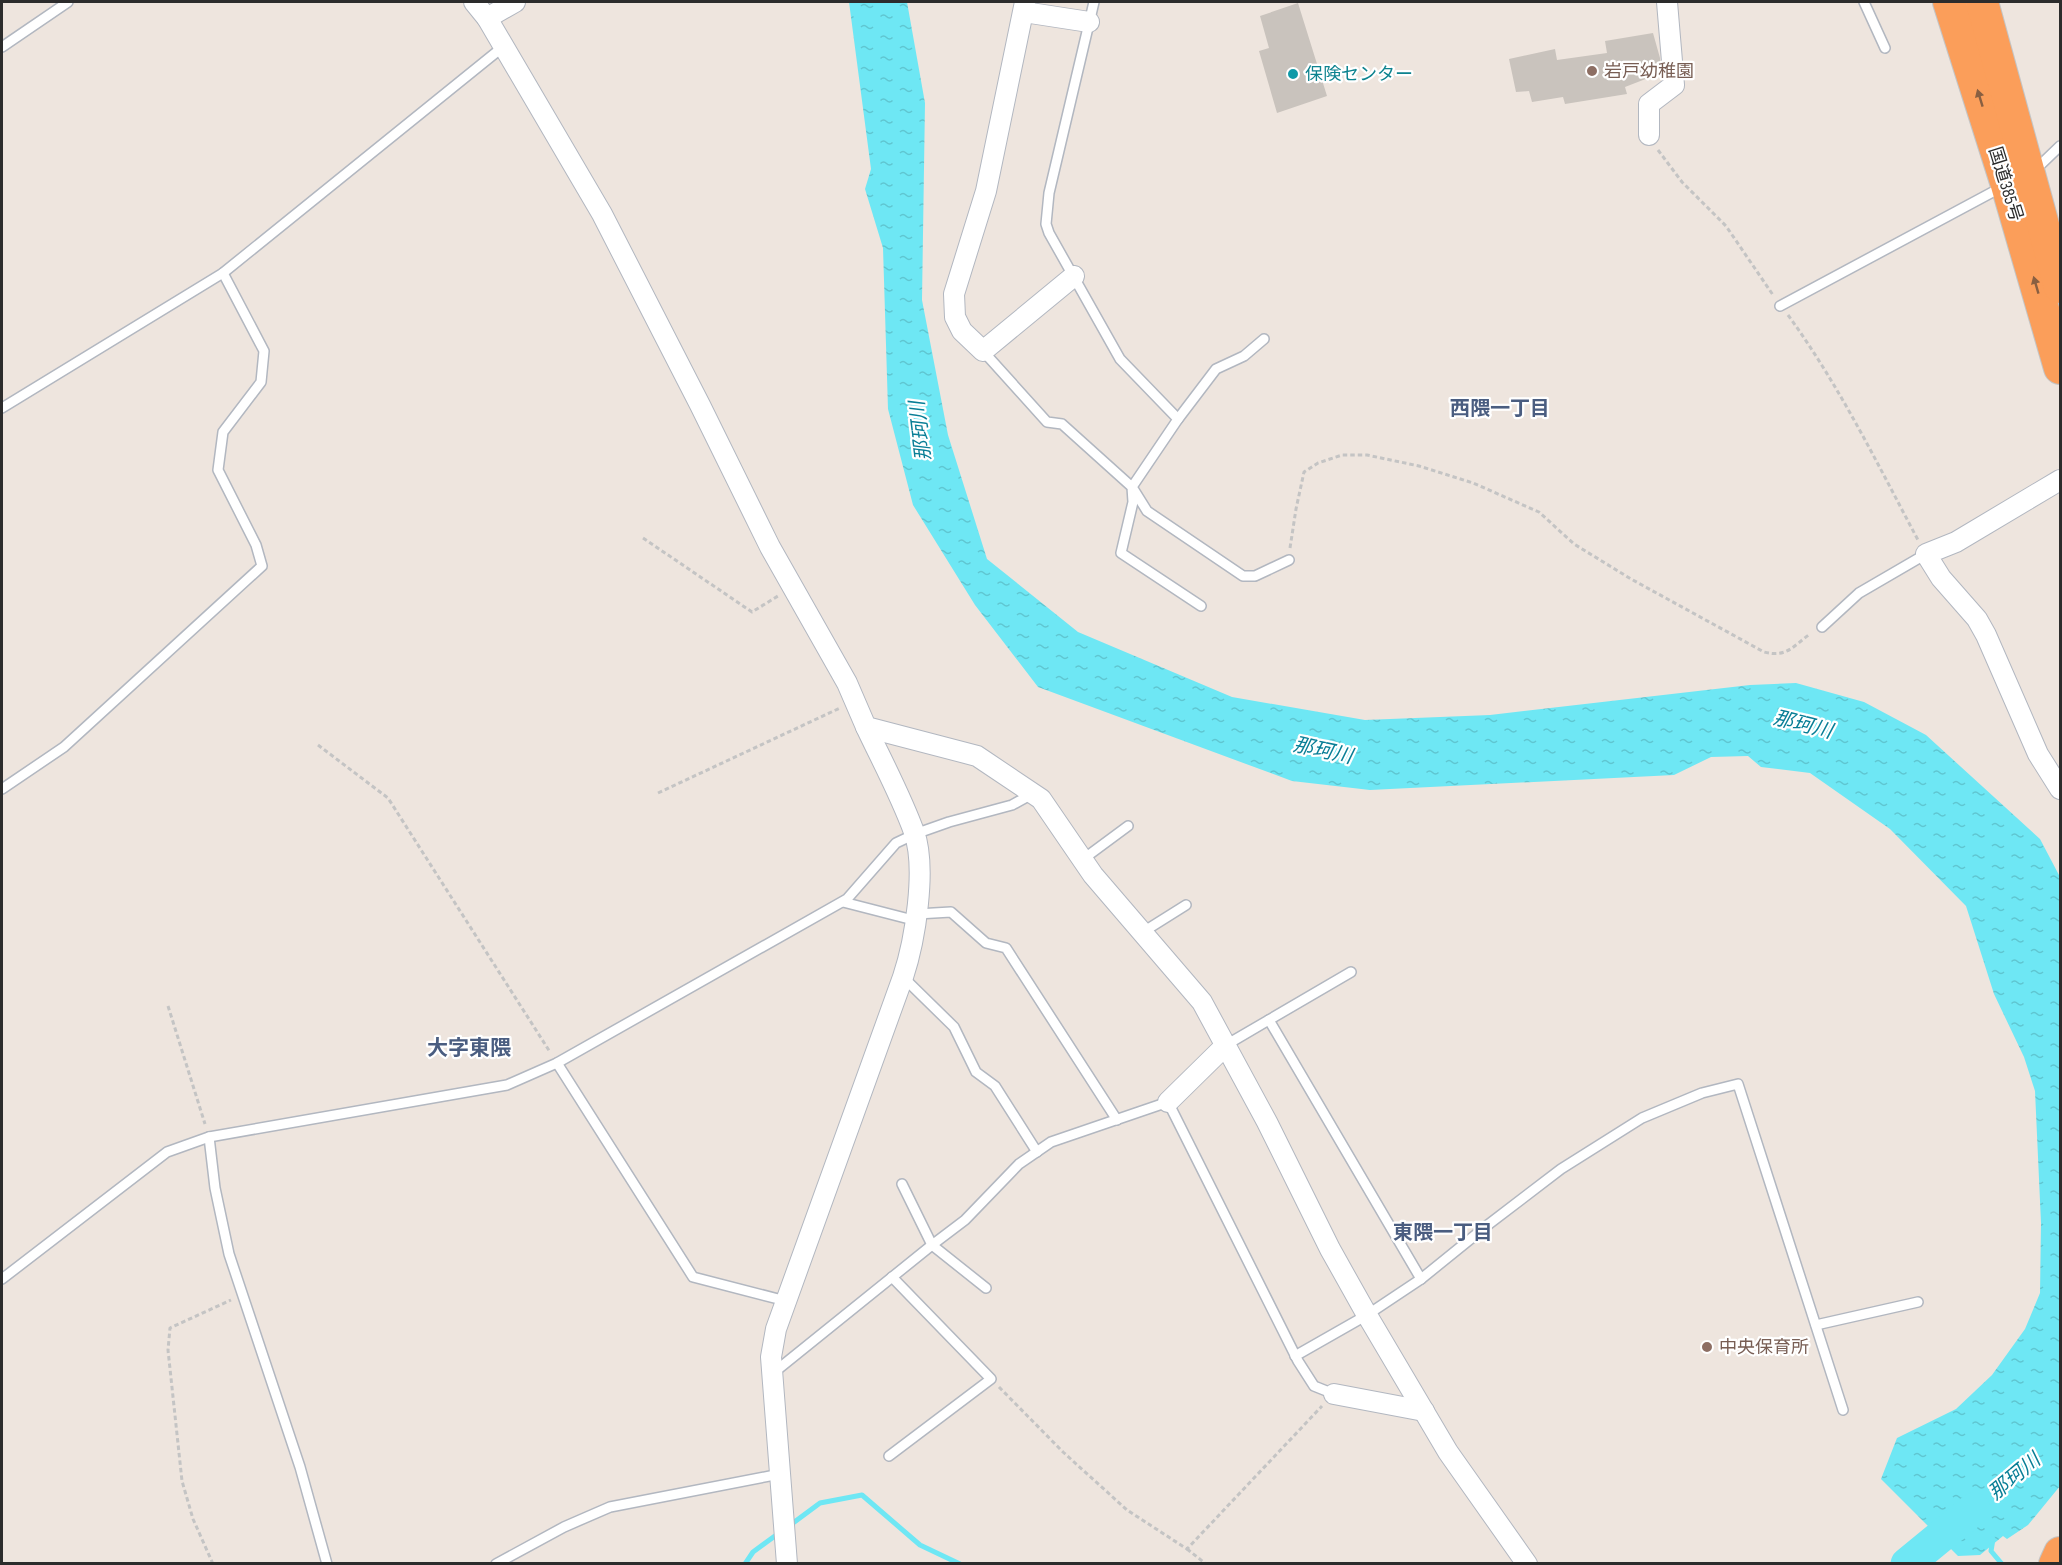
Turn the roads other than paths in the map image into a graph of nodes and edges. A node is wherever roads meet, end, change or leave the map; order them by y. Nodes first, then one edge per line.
1 (68, 2) edge
2 (474, 2) edge
3 (515, 2) edge
4 (1094, 2) edge
5 (1668, 2) edge
6 (1864, 2) edge
7 (1950, 2) edge
8 (1982, 2) edge
9 (1025, 7) edge
10 (487, 18) junction
11 (1089, 22) junction
12 (504, 46) junction
13 (2, 47) edge
14 (1885, 48) dead end
15 (1649, 135) road end
16 (2061, 146) edge
17 (2018, 180) junction
18 (224, 273) junction
19 (1074, 276) junction
20 (2061, 287) edge
21 (1780, 306) road end
22 (1264, 339) dead end
23 (2058, 349) edge
24 (983, 351) junction
25 (2, 408) edge
26 (1178, 418) junction
27 (2061, 480) edge
28 (1132, 487) junction
29 (1926, 554) junction
30 (1289, 560) road end
31 (1201, 606) dead end
32 (1822, 627) road end
33 (866, 727) junction
34 (2, 789) edge
35 (2061, 789) edge
36 (1032, 794) junction
37 (1128, 826) dead end
38 (915, 834) junction
39 (1082, 860) junction
40 (843, 902) junction
41 (1186, 905) dead end
42 (917, 917) junction
43 (1143, 932) junction
44 (1351, 972) dead end
45 (903, 977) junction
46 (1269, 1020) junction
47 (1226, 1045) junction
48 (557, 1063) junction
49 (1168, 1102) junction
50 (1117, 1120) junction
51 (209, 1137) junction
52 (1037, 1152) junction
53 (902, 1184) dead end
54 (932, 1245) junction
55 (892, 1277) junction
56 (2, 1279) edge
57 (1421, 1279) junction
58 (986, 1288) dead end
59 (786, 1301) junction
60 (1918, 1302) dead end
61 (1367, 1316) junction
62 (1816, 1325) junction
63 (1295, 1356) junction
64 (772, 1375) junction
65 (1334, 1394) joint
66 (1843, 1410) dead end
67 (1424, 1411) junction
68 (889, 1456) dead end
69 (780, 1474) junction
70 (2061, 1552) edge
71 (327, 1563) edge
72 (496, 1563) edge
73 (787, 1563) edge
74 (1527, 1563) edge
75 (2055, 1563) edge

1 - 13 lane
2 - 10 street
3 - 10 street
4 - 11 lane
5 - 15 street
6 - 14 lane
17 -> 7 highway, 国道385号
8 - 17 highway, 国道385号
9 - 11 street
9 - 24 street
10 - 12 street
11 - 19 lane
12 - 18 lane
12 - 33 street
16 - 17 lane
17 - 20 highway, 国道385号
17 - 21 lane
23 -> 17 highway, 国道385号
18 - 25 lane
18 - 34 lane
19 - 24 street
19 - 26 lane
22 - 26 lane
24 - 28 lane
26 - 28 lane
27 - 29 street
28 - 30 lane
28 - 31 lane
29 - 32 lane
29 - 35 street
33 - 36 street
33 - 38 street
36 - 38 lane
36 - 39 street
37 - 39 lane
38 - 40 lane
38 - 42 street
39 - 43 street
40 - 42 lane
40 - 48 lane
41 - 43 lane
42 - 45 street
42 - 50 lane
43 - 47 street
44 - 46 lane
45 - 52 lane
45 - 59 street
46 - 47 lane
46 - 57 lane
47 - 49 street
47 - 61 street
48 - 51 lane
48 - 59 lane
49 - 50 lane
49 - 63 lane
50 - 52 lane
51 - 56 lane
51 - 71 lane
52 - 54 lane
53 - 54 lane
54 - 55 lane
54 - 58 lane
55 - 64 lane
55 - 68 lane
57 - 61 lane
57 - 62 lane
59 - 64 street
60 - 62 lane
61 - 63 lane
61 - 67 street
62 - 66 lane
63 - 65 lane
64 - 69 street
65 - 67 street
67 - 74 street
69 - 72 lane
69 - 73 street
70 - 75 highway

